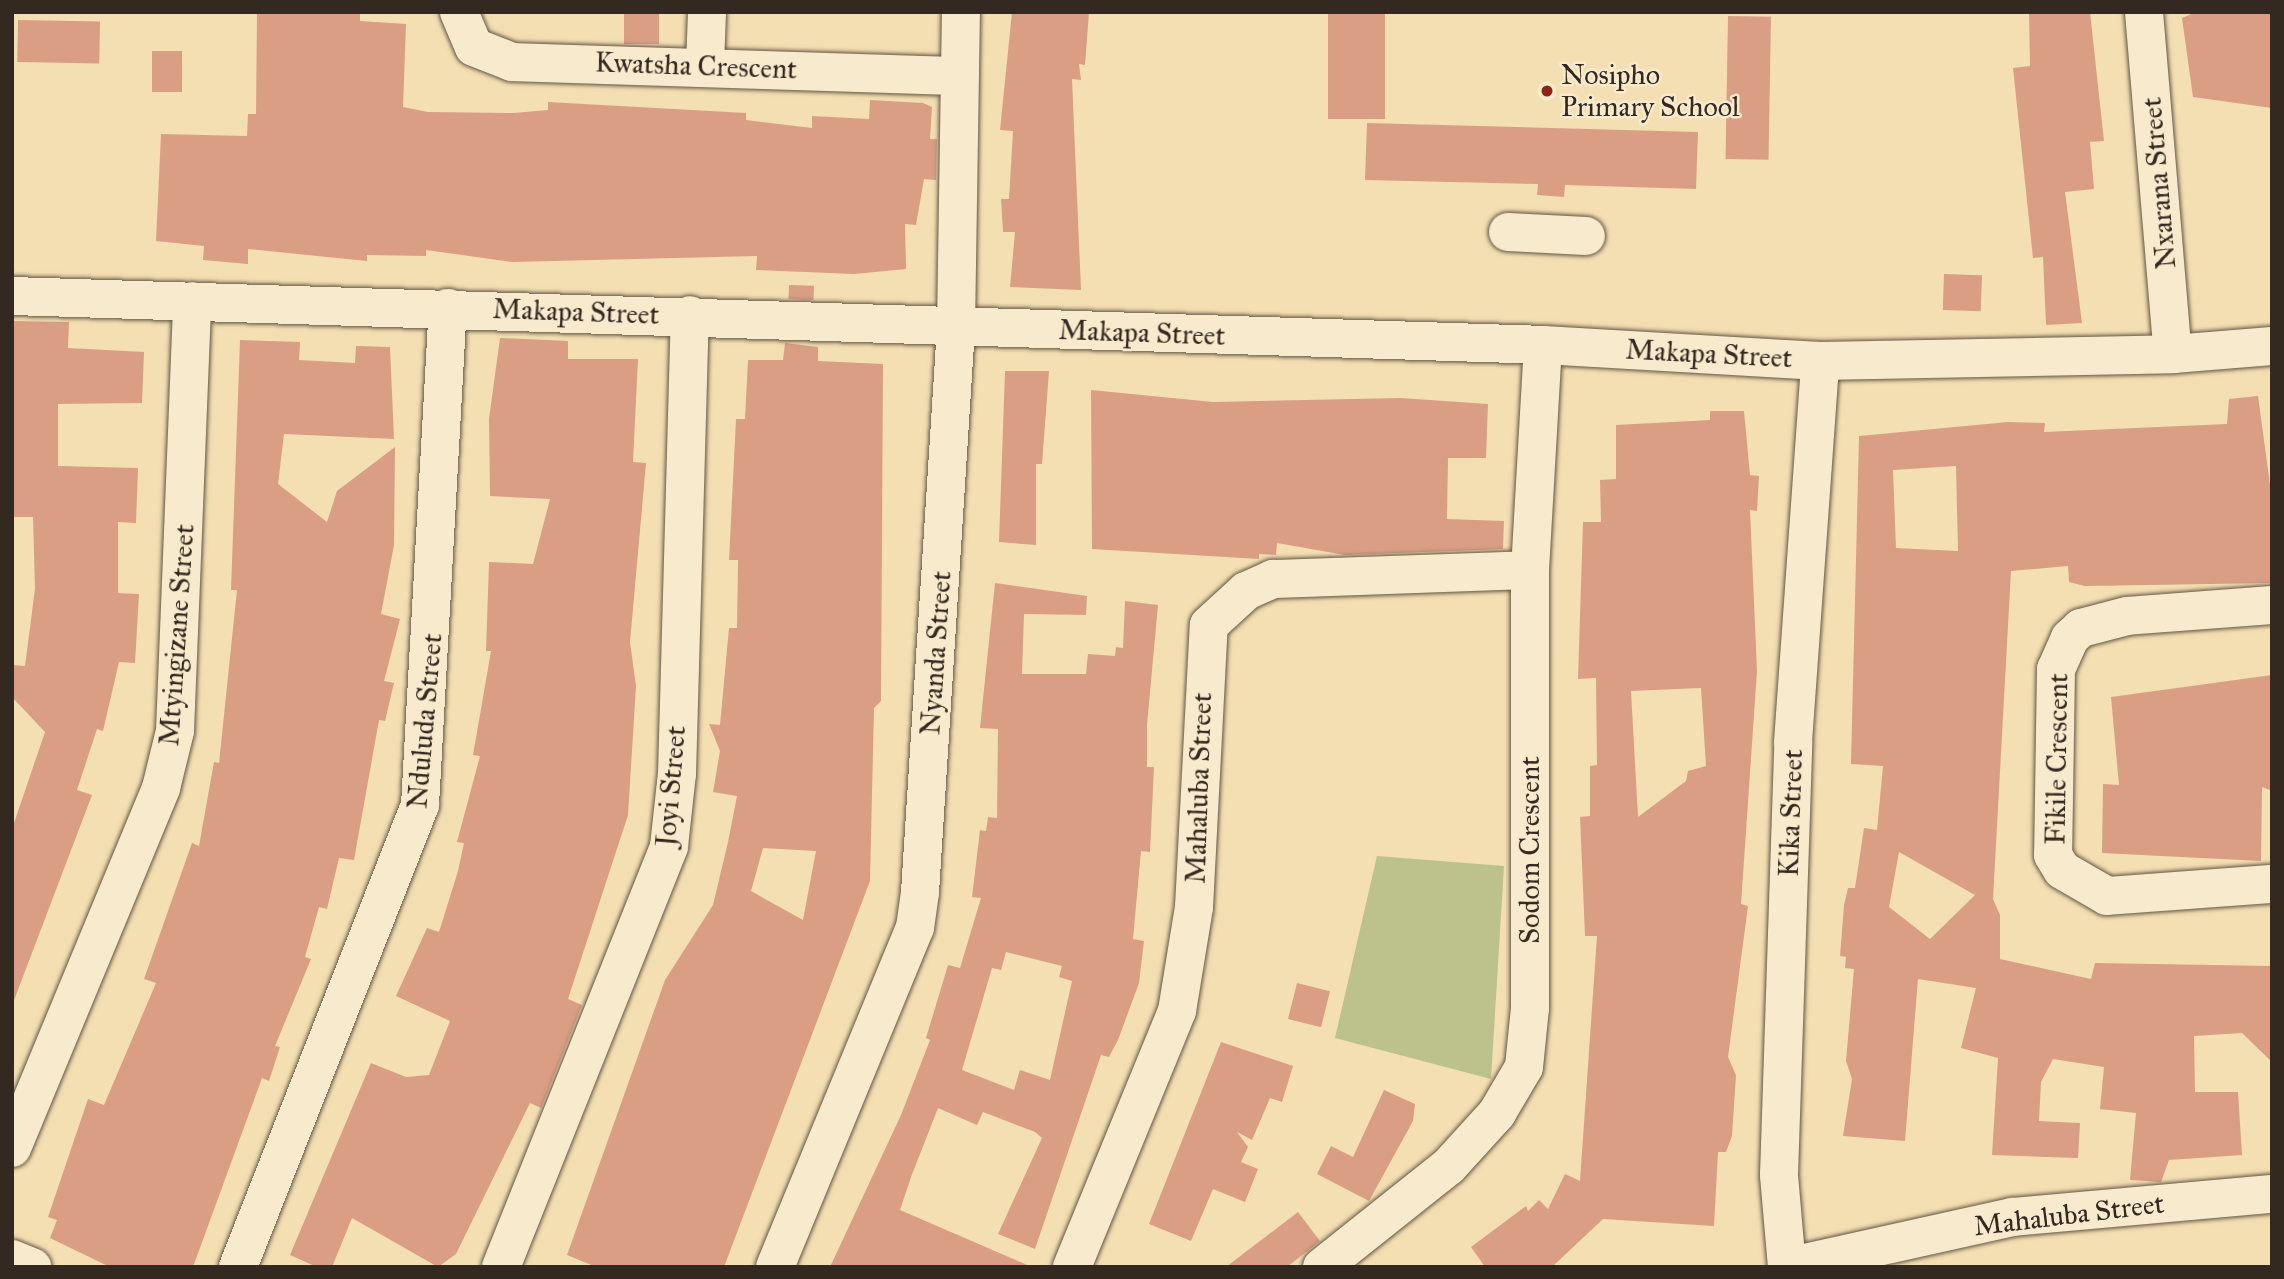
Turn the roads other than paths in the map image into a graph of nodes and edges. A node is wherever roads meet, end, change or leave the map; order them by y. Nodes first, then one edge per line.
1 (459, 12) edge
2 (707, 12) edge
3 (961, 12) edge
4 (2144, 12) edge
5 (705, 65) junction
6 (959, 76) junction
7 (1508, 232) dead end
8 (1586, 236) dead end
9 (12, 296) edge
10 (192, 301) junction
11 (448, 308) junction
12 (690, 316) junction
13 (956, 327) junction
14 (1543, 345) junction
15 (2272, 346) edge
16 (2173, 354) junction
17 (1820, 361) junction
18 (1530, 570) junction
19 (2272, 606) edge
20 (2272, 884) edge
21 (12, 1148) edge
22 (2272, 1194) edge
23 (12, 1259) edge
24 (32, 1267) edge
25 (238, 1267) edge
26 (501, 1267) edge
27 (775, 1267) edge
28 (1072, 1267) edge
29 (1322, 1267) edge
30 (1787, 1267) edge

1 - 5 street, Kwatsha Crescent
2 - 5 street
3 - 6 street, Nyanda Street
4 - 16 street, Nxarana Street
5 - 6 street, Kwatsha Crescent
6 - 13 street, Nyanda Street
7 - 8 street
9 - 10 street, Makapa Street
10 - 11 street, Makapa Street
10 - 21 street, Mtyingizane Street
11 - 12 street, Makapa Street
11 - 25 street, Nduluda Street
12 - 13 street, Makapa Street
12 - 26 street, Joyi Street
13 - 14 street, Makapa Street
13 - 27 street, Nyanda Street
14 - 17 street, Makapa Street
14 - 18 street, Sodom Crescent
15 - 16 street, Makapa Street
16 - 17 street, Makapa Street
17 - 30 street, Kika Street
18 - 28 street, Mahaluba Street
18 - 29 street, Sodom Crescent
19 - 20 street, Fikile Crescent
22 - 30 street, Mahaluba Street
23 - 24 street

